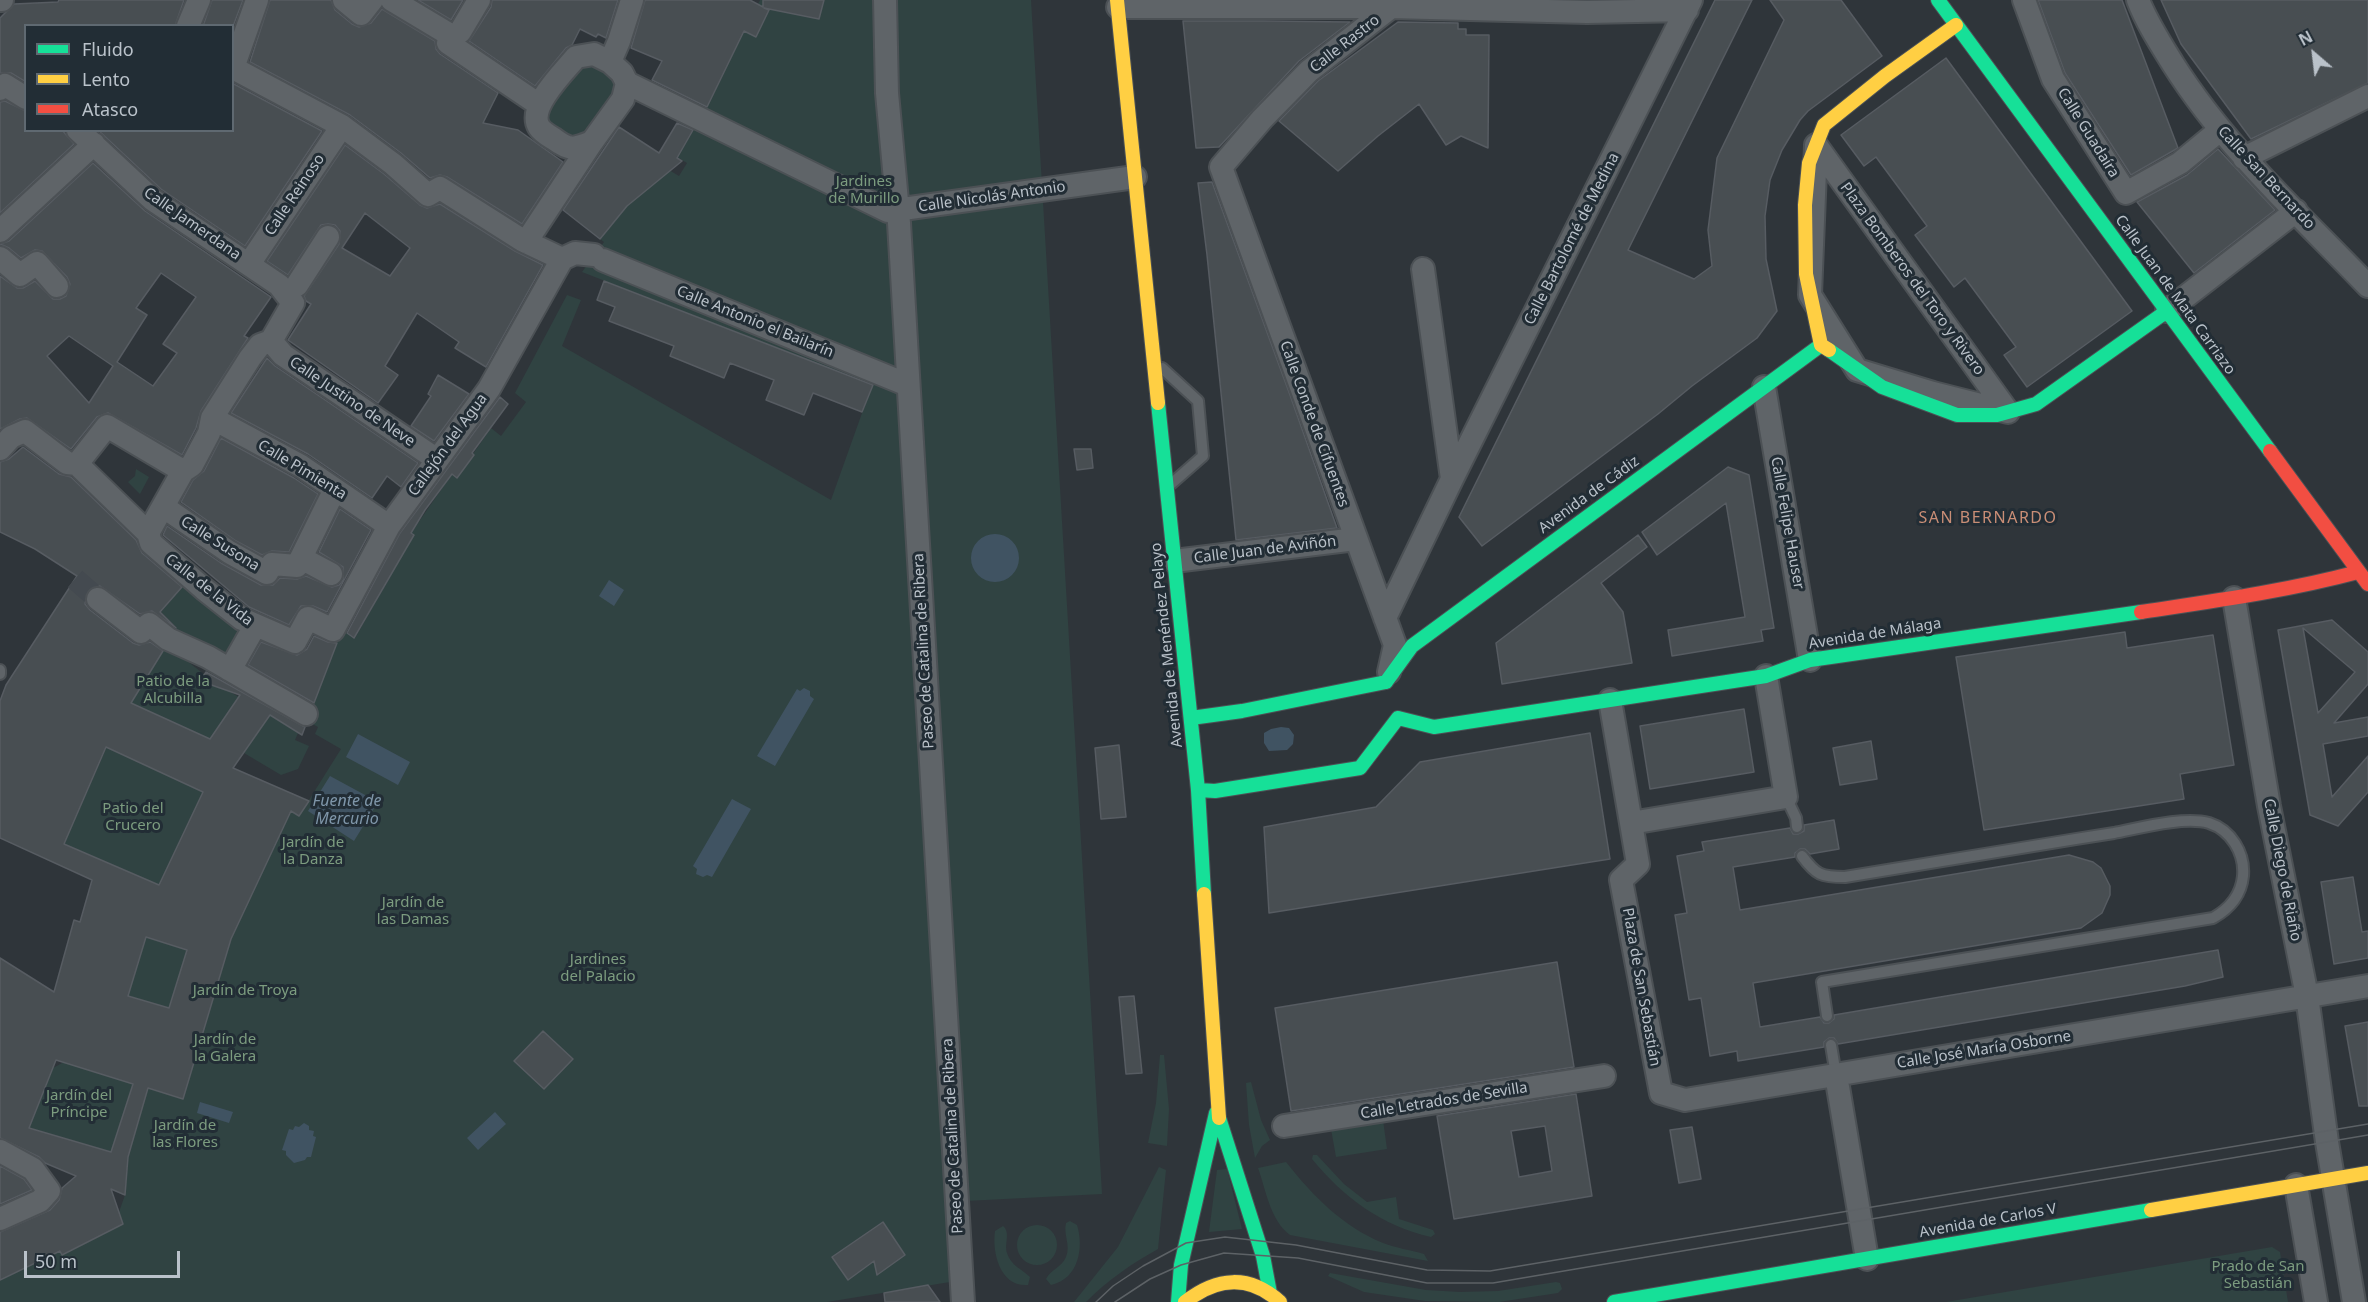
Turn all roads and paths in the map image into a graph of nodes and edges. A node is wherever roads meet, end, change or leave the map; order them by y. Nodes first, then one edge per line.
1 (199, 0) edge
2 (257, 0) edge
3 (344, 0) edge
4 (372, 0) edge
5 (392, 0) edge
6 (479, 0) edge
7 (632, 0) edge
8 (885, 0) edge
9 (1938, 0) edge
10 (2024, 0) edge
11 (2142, 1) edge
12 (1118, 3) edge
13 (1689, 5) edge
14 (1588, 6) edge
15 (1391, 7) junction
16 (189, 24) edge
17 (1956, 25) junction
18 (452, 36) junction
19 (610, 62) junction
20 (234, 65) edge
21 (234, 69) edge
22 (627, 83) junction
23 (0, 89) edge
24 (2368, 96) edge
25 (24, 97) edge
26 (538, 104) junction
27 (342, 126) junction
28 (2220, 130) junction
29 (86, 135) edge
30 (592, 142) junction
31 (1816, 145) junction
32 (2244, 158) junction
33 (1221, 167) joint
34 (1135, 177) junction
35 (898, 210) junction
36 (2296, 211) junction
37 (0, 231) edge
38 (328, 237) dead end
39 (524, 241) junction
40 (0, 258) edge
41 (562, 259) junction
42 (249, 264) junction
43 (1423, 269) dead end
44 (288, 285) junction
45 (57, 286) dead end
46 (2368, 286) edge
47 (1810, 295) junction
48 (2167, 311) junction
49 (271, 342) junction
50 (1821, 345) junction
51 (1154, 360) junction
52 (1857, 370) junction
53 (908, 385) junction
54 (1764, 387) junction
55 (2007, 412) junction
56 (212, 418) junction
57 (0, 448) edge
58 (436, 459) junction
59 (77, 464) junction
60 (183, 471) junction
61 (1452, 478) junction
62 (1167, 488) junction
63 (335, 489) junction
64 (164, 505) junction
65 (389, 526) junction
66 (148, 533) junction
67 (1356, 539) junction
68 (301, 558) junction
69 (1174, 561) junction
70 (331, 574) dead end
71 (2365, 575) edge
72 (2234, 598) junction
73 (98, 600) tunnel mouth
74 (1385, 618) junction
75 (255, 626) junction
76 (333, 630) joint
77 (1810, 660) junction
78 (230, 670) junction
79 (1766, 676) junction
80 (1390, 692) junction
81 (1610, 700) junction
82 (306, 714) dead end
83 (1191, 718) junction
84 (1398, 718) junction
85 (1198, 790) junction
86 (1786, 797) junction
87 (1631, 823) junction
88 (1797, 827) dead end
89 (1802, 856) dead end
90 (2368, 986) edge
91 (2307, 996) junction
92 (1827, 1016) dead end
93 (1832, 1045) dead end
94 (1836, 1074) junction
95 (1604, 1077) dead end
96 (1661, 1094) joint
97 (1217, 1111) junction
98 (1284, 1126) dead end
99 (0, 1150) edge
100 (2368, 1173) edge
101 (2334, 1179) junction
102 (2296, 1185) junction
103 (0, 1219) edge
104 (1867, 1259) junction
105 (1280, 1299) edge
106 (963, 1302) edge
107 (1178, 1302) edge
108 (1185, 1302) edge
109 (1614, 1302) edge
110 (2316, 1302) edge
111 (2354, 1302) edge

1 - 16 street
2 - 20 street
3 - 4 street
5 - 18 street
6 - 18 street
7 - 19 street
8 - 35 street, Paseo de Catalina de Ribera
9 - 17 street, Calle Juan de Mata Carriazo
10 - 28 street, Calle Guadaíra
11 - 28 street, Calle San Bernardo
12 - 15 street
12 - 34 street, Avenida de Menéndez Pelayo
13 - 14 street, Calle Rastro
13 - 61 street, Calle Bartolomé de Medina
14 - 15 street, Calle Rastro
15 - 33 street, Calle Rastro
17 - 31 street, Plaza Bomberos del Toro y Rivero
17 - 48 street, Calle Juan de Mata Carriazo
18 - 26 street
19 - 22 street
19 - 26 street
21 - 27 street
22 - 30 street
22 - 35 street, Calle Nicolás Antonio
23 - 25 street
24 - 32 street
26 - 30 street
27 - 39 street
27 - 42 street, Calle Reinoso
28 - 32 street, Calle San Bernardo
29 - 37 street
29 - 42 street, Calle Jamerdana
30 - 39 street
31 - 47 street, Plaza Bomberos del Toro y Rivero
31 - 55 street, Plaza Bomberos del Toro y Rivero
32 - 36 street, Calle San Bernardo
33 - 67 street, Calle Conde de Cifuentes
34 - 35 street, Calle Nicolás Antonio
34 - 51 street, Avenida de Menéndez Pelayo
35 - 53 street, Paseo de Catalina de Ribera
36 - 46 street, Calle San Bernardo
36 - 48 street
38 - 44 street
39 - 41 street
40 - 45 street
41 - 53 street, Calle Antonio el Bailarín
41 - 58 street, Callejón del Agua
42 - 44 street, Calle Jamerdana
43 - 61 street
44 - 49 street
47 - 50 street, Plaza Bomberos del Toro y Rivero
47 - 52 street
48 - 55 street
48 - 71 street, Calle Juan de Mata Carriazo
49 - 56 street
49 - 58 street, Calle Justino de Neve
50 - 52 street
50 - 54 street, Avenida de Cádiz
51 - 62 street, Avenida de Menéndez Pelayo
51 - 62 lane
52 - 55 street
53 - 106 street, Paseo de Catalina de Ribera
54 - 77 street, Calle Felipe Hauser
54 - 80 street, Avenida de Cádiz
56 - 60 street
56 - 63 street, Calle Pimienta
57 - 59 street, Calle de la Vida
58 - 65 street, Callejón del Agua
59 - 60 street
59 - 66 street, Calle de la Vida
60 - 64 street
61 - 74 street, Calle Bartolomé de Medina
62 - 69 street, Avenida de Menéndez Pelayo
63 - 65 street, Calle Pimienta
63 - 68 street
64 - 66 street
64 - 68 street, Calle Susona
65 - 76 street, Callejón del Agua
66 - 75 street, Calle de la Vida
67 - 69 street, Calle Juan de Aviñón
67 - 74 street, Calle Conde de Cifuentes
68 - 70 street
69 - 83 street, Avenida de Menéndez Pelayo
71 - 72 street, Avenida de Málaga
72 - 77 street, Avenida de Málaga
72 - 91 street, Calle Diego de Riaño
73 - 78 street
74 - 80 street, Calle Conde de Cifuentes
75 - 76 street, Calle de la Vida
75 - 78 street
77 - 79 street, Avenida de Málaga
78 - 82 street
79 - 81 street, Avenida de Málaga
79 - 86 street
80 - 83 street
80 - 84 street
81 - 84 street, Avenida de Málaga
81 - 87 street
83 - 85 street, Avenida de Menéndez Pelayo
84 - 85 street
85 - 97 street, Avenida de Menéndez Pelayo
86 - 87 street
86 - 88 lane
87 - 96 street, Plaza de San Sebastián
89 - 92 lane
90 - 91 street, Calle José María Osborne
91 - 94 street, Calle José María Osborne
91 - 101 street, Calle Diego de Riaño
93 - 94 lane
94 - 96 street, Calle José María Osborne
94 - 104 street
95 - 98 street, Calle Letrados de Sevilla
97 - 105 street
97 - 107 street
99 - 103 street
100 - 101 street, Avenida de Carlos V
101 - 102 street, Avenida de Carlos V
101 - 111 street
102 - 104 street, Avenida de Carlos V
102 - 110 street
104 - 109 street, Avenida de Carlos V
105 - 108 street

